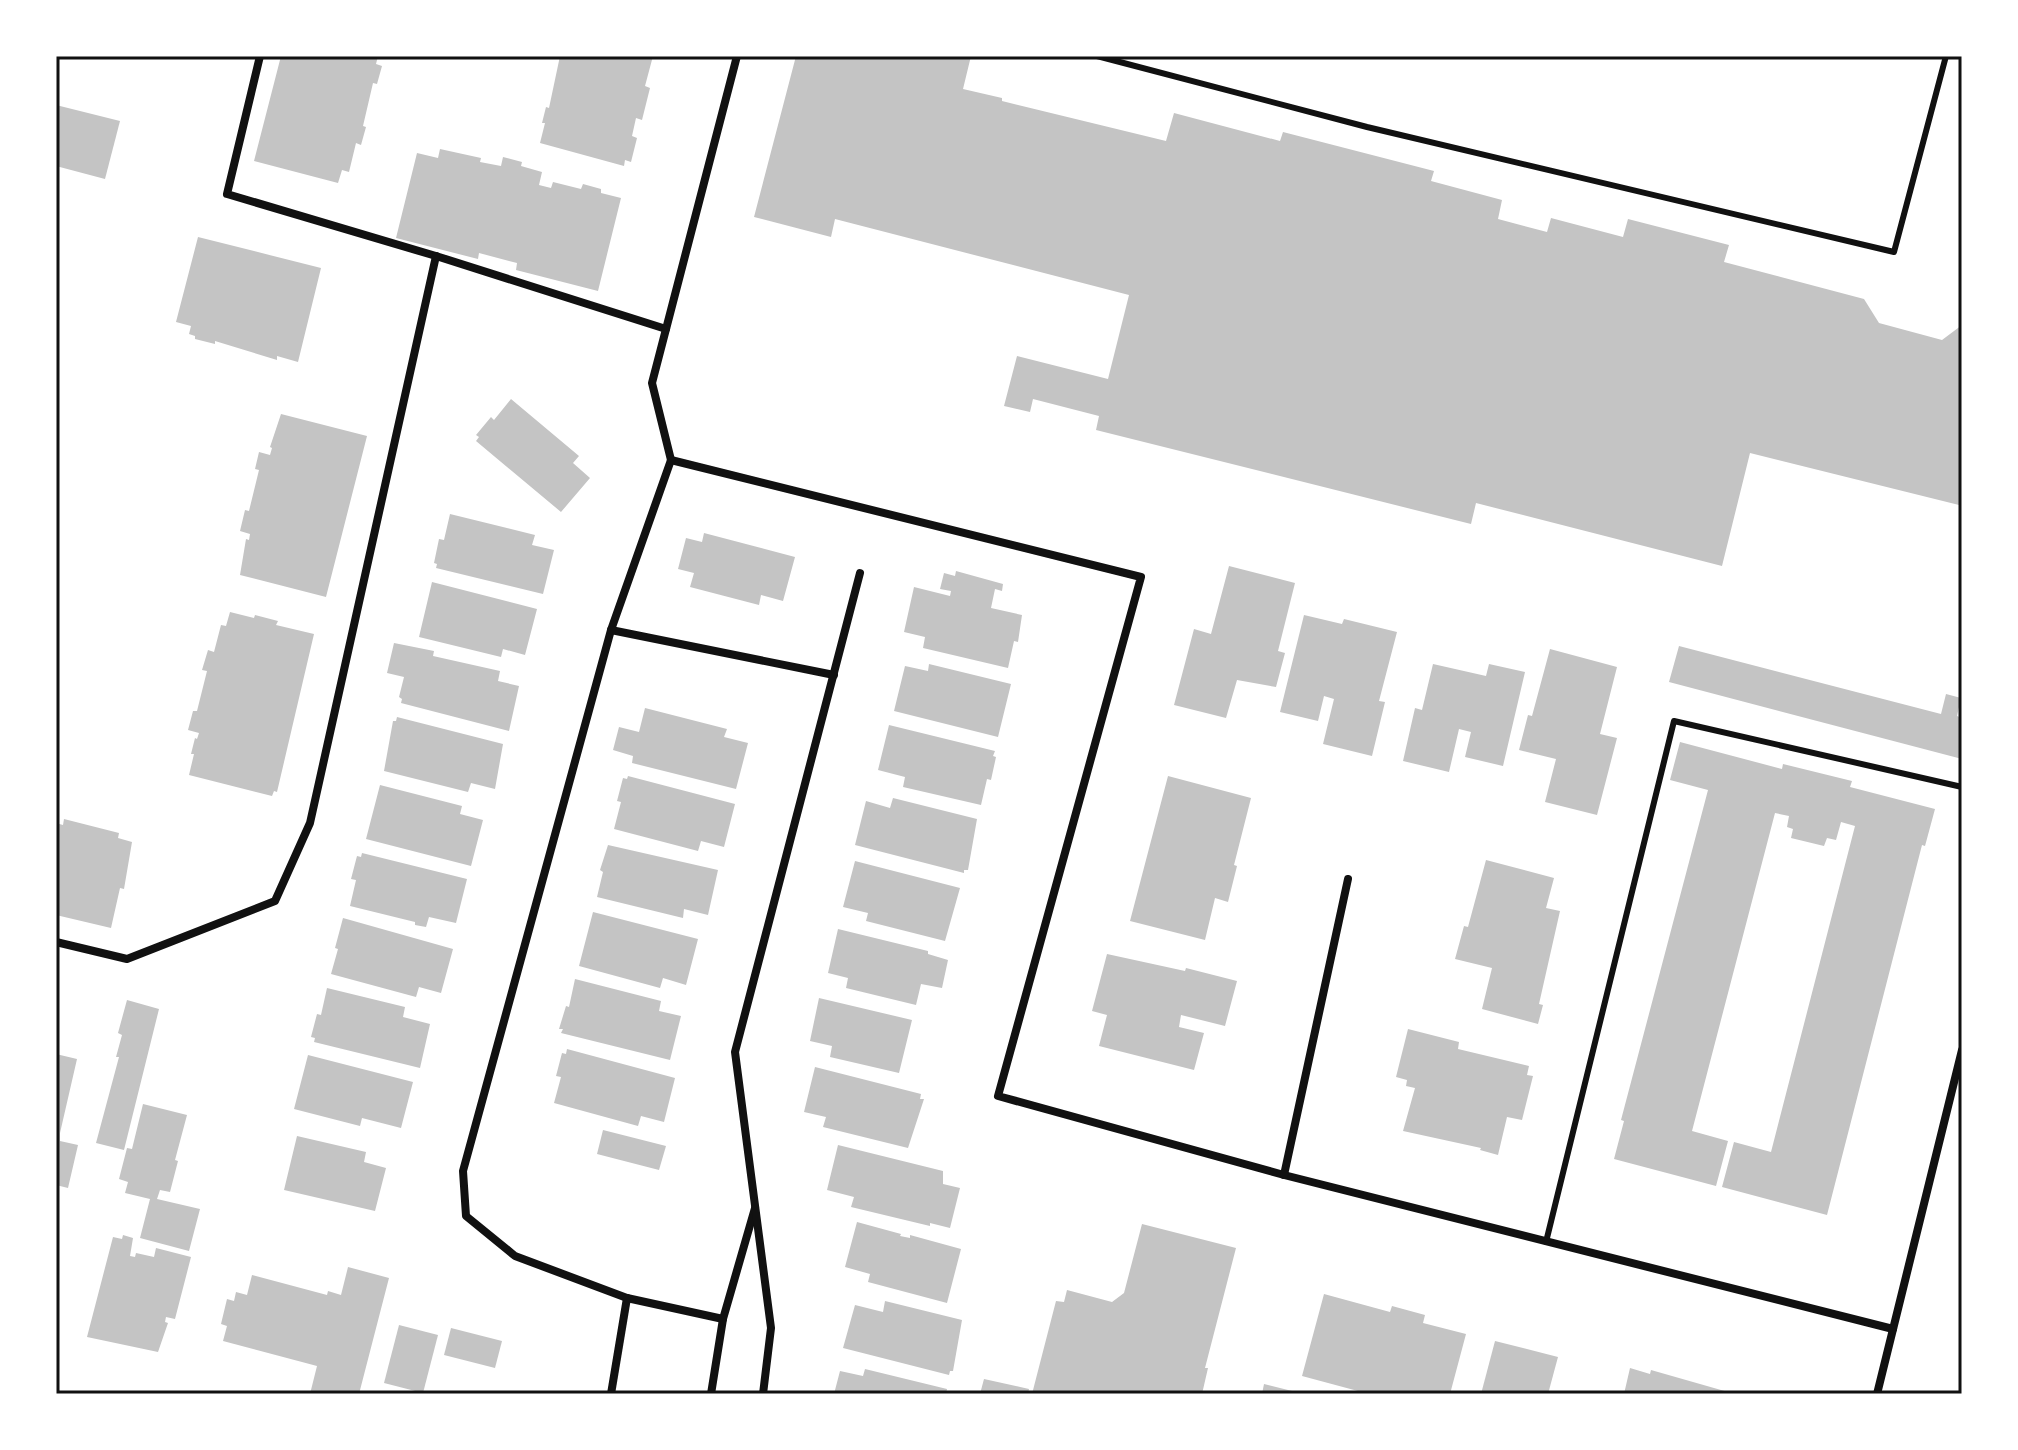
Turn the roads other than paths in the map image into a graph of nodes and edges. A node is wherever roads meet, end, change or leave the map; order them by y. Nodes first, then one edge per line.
1 (260, 56) edge
2 (737, 56) edge
3 (1097, 56) edge
4 (1946, 56) edge
5 (436, 256) junction
6 (666, 329) junction
7 (671, 460) junction
8 (860, 573) dead end
9 (611, 630) junction
10 (834, 675) junction
11 (1962, 787) edge
12 (1348, 879) dead end
13 (56, 942) edge
14 (1962, 1050) edge
15 (1284, 1175) junction
16 (756, 1203) junction
17 (1546, 1242) junction
18 (627, 1298) junction
19 (723, 1319) junction
20 (1893, 1329) junction
21 (611, 1394) edge
22 (711, 1394) edge
23 (763, 1394) edge
24 (1877, 1394) edge

1 - 5 street
2 - 6 street
3 - 4 lane
5 - 6 street
5 - 13 street
6 - 7 street
7 - 9 street
7 - 15 street
8 - 10 street
9 - 10 street
9 - 18 street
10 - 16 street
11 - 17 lane
12 - 15 street
14 - 20 street
15 - 17 street
16 - 19 street
16 - 23 street
17 - 20 street
18 - 19 street
18 - 21 street
19 - 22 street
20 - 24 street

